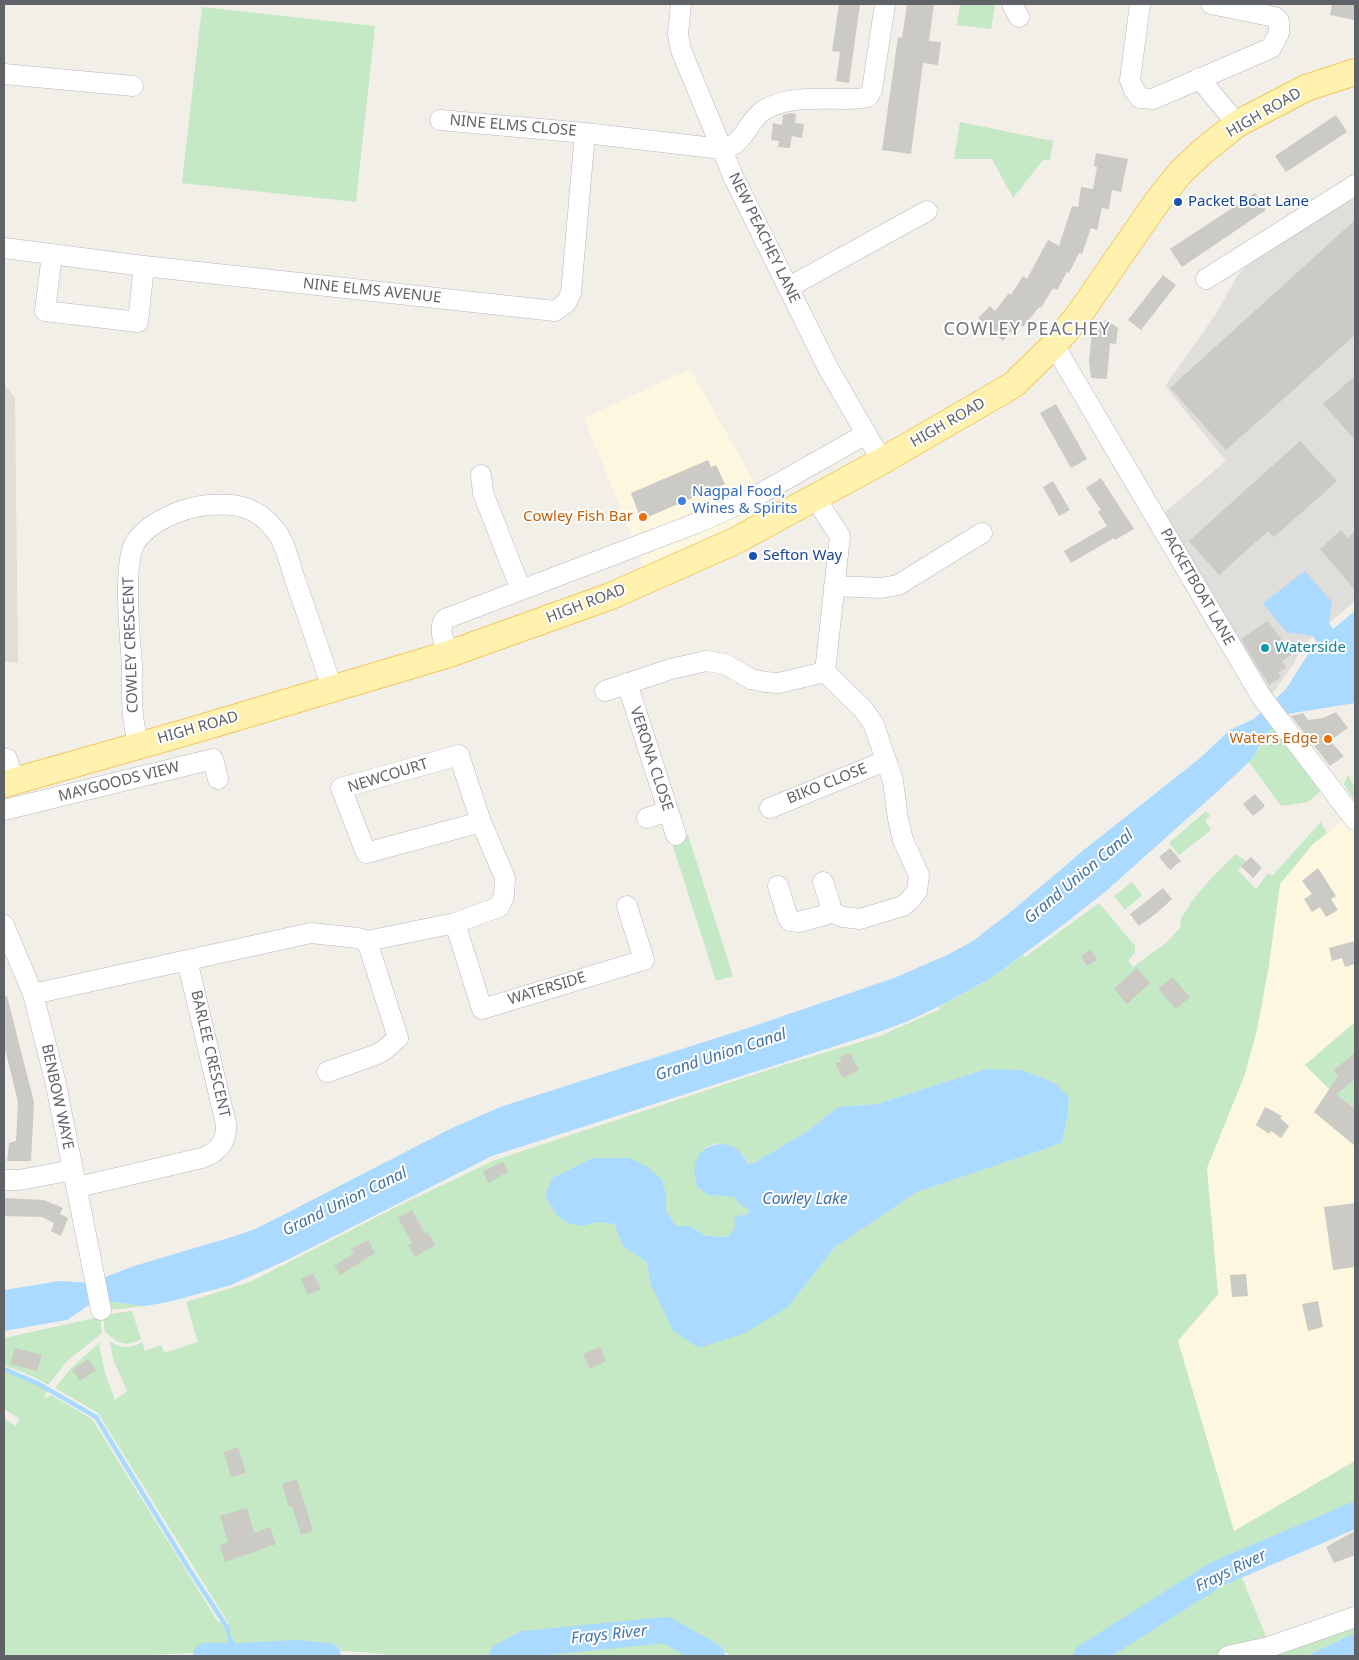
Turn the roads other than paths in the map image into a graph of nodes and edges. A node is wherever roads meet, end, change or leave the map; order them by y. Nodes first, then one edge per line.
1 (681, 4) edge
2 (885, 4) edge
3 (1140, 4) edge
4 (1211, 4) edge
5 (1355, 72) edge
6 (4, 74) edge
7 (1199, 78) junction
8 (133, 86) dead end
9 (440, 120) dead end
10 (1237, 124) junction
11 (585, 133) junction
12 (722, 149) junction
13 (1355, 186) edge
14 (927, 211) dead end
15 (4, 248) edge
16 (52, 254) junction
17 (144, 266) junction
18 (1206, 279) dead end
19 (789, 287) junction
20 (1054, 345) junction
21 (866, 434) junction
22 (882, 461) junction
23 (481, 475) dead end
24 (816, 498) junction
25 (982, 533) dead end
26 (834, 586) junction
27 (520, 590) junction
28 (449, 654) junction
29 (825, 672) junction
30 (627, 684) junction
31 (332, 688) junction
32 (605, 691) dead end
33 (139, 746) junction
34 (885, 761) junction
35 (7, 775) edge
36 (218, 780) dead end
37 (770, 808) dead end
38 (4, 810) edge
39 (668, 811) junction
40 (647, 818) dead end
41 (1355, 820) edge
42 (481, 822) junction
43 (676, 835) dead end
44 (823, 882) dead end
45 (778, 886) dead end
46 (627, 906) dead end
47 (836, 914) junction
48 (455, 923) junction
49 (4, 925) edge
50 (368, 940) junction
51 (188, 960) junction
52 (33, 994) junction
53 (327, 1072) dead end
54 (75, 1179) junction
55 (4, 1180) edge
56 (101, 1310) dead end
57 (1355, 1617) edge
58 (1228, 1656) edge

1 - 12 street, NEW PEACHEY LANE
2 - 12 street
3 - 7 street
4 - 7 street
5 - 10 main road, HIGH ROAD
6 - 8 street
7 - 10 street
9 - 11 street, NINE ELMS CLOSE
10 - 20 main road, HIGH ROAD
11 - 12 street, NINE ELMS CLOSE
11 - 17 street, NINE ELMS AVENUE
12 - 19 street, NEW PEACHEY LANE
13 - 18 street
14 - 19 street
15 - 16 street, NINE ELMS AVENUE
16 - 17 street, NINE ELMS AVENUE
16 - 17 street
19 - 21 street, NEW PEACHEY LANE
20 - 22 main road, HIGH ROAD
20 - 41 street, PACKETBOAT LANE
21 - 22 street, NEW PEACHEY LANE
21 - 27 street
22 - 24 main road, HIGH ROAD
23 - 27 street
24 - 26 street
24 - 28 main road, HIGH ROAD
25 - 26 street
26 - 29 street
27 - 28 street
28 - 31 main road, HIGH ROAD
29 - 30 street
29 - 34 street
30 - 32 street
30 - 39 street, VERONA CLOSE
31 - 33 main road, HIGH ROAD
31 - 33 street, COWLEY CRESCENT
33 - 35 main road, HIGH ROAD
34 - 37 street, BIKO CLOSE
34 - 47 street
36 - 38 street, MAYGOODS VIEW
39 - 40 street
39 - 43 street, VERONA CLOSE
42 - 42 street, NEWCOURT
42 - 48 street, NEWCOURT
44 - 47 street
45 - 47 street
46 - 48 street, WATERSIDE
48 - 50 street, NEWCOURT
49 - 52 street, BENBOW WAYE
50 - 51 street
50 - 53 street
51 - 52 street
51 - 54 street, BARLEE CRESCENT
52 - 54 street, BENBOW WAYE
54 - 55 street, BARLEE CRESCENT
54 - 56 street, BENBOW WAYE
57 - 58 street

